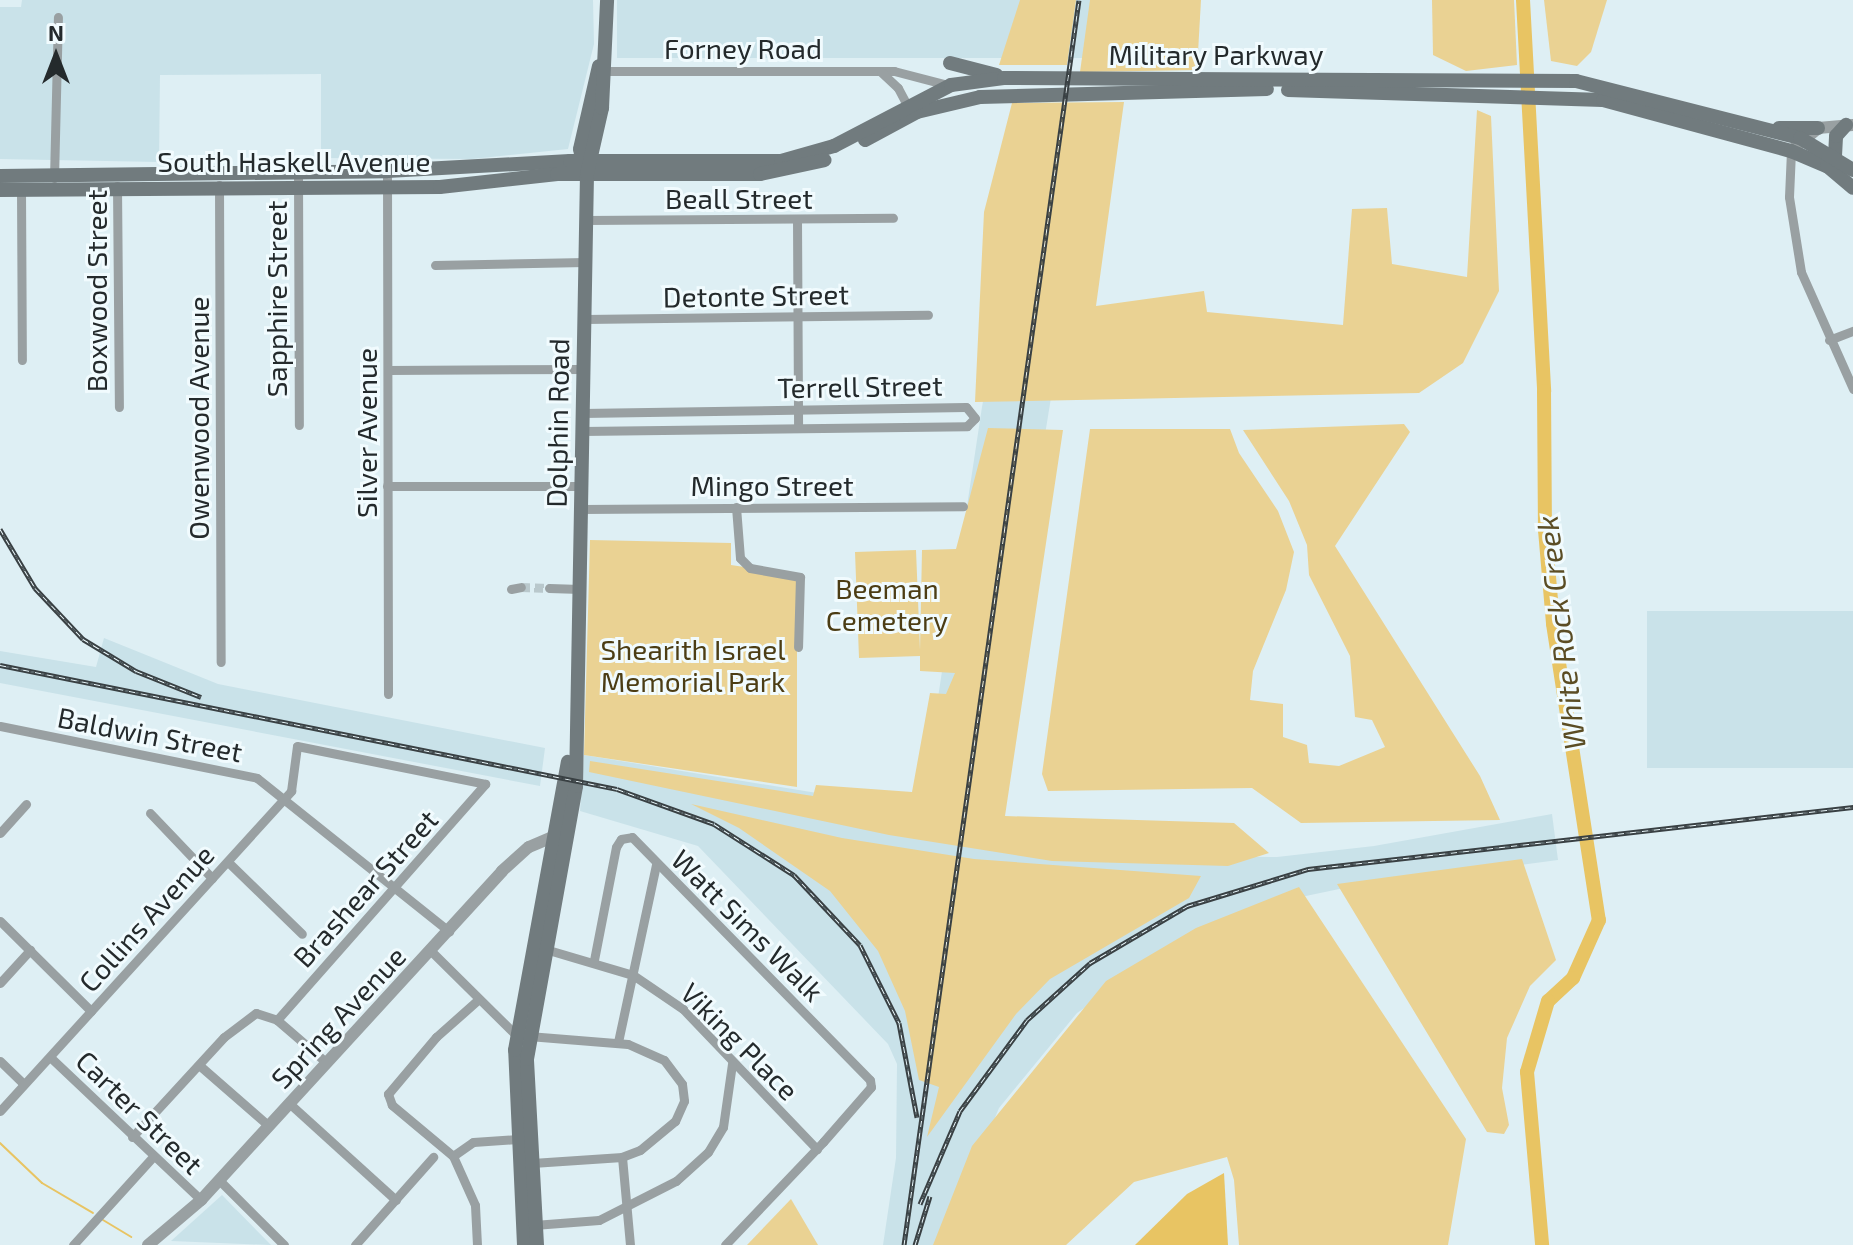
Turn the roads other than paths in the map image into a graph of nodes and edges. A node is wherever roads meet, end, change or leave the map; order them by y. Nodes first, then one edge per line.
1 (604, 0) edge
2 (58, 17) dead end
3 (950, 63) dead end
4 (606, 71) junction
5 (881, 72) junction
6 (1004, 78) junction
7 (951, 85) junction
8 (1174, 86) junction
9 (1388, 86) junction
10 (912, 109) junction
11 (1850, 125) edge
12 (1765, 128) junction
13 (1818, 128) junction
14 (1737, 129) junction
15 (1796, 145) junction
16 (1835, 156) junction
17 (587, 165) junction
18 (453, 169) junction
19 (1853, 170) edge
20 (387, 171) junction
21 (298, 173) junction
22 (0, 176) edge
23 (219, 181) junction
24 (54, 182) junction
25 (117, 182) junction
26 (21, 183) junction
27 (453, 186) junction
28 (388, 188) junction
29 (1853, 188) edge
30 (297, 189) junction
31 (0, 190) edge
32 (893, 218) dead end
33 (797, 219) junction
34 (586, 220) junction
35 (585, 262) junction
36 (435, 265) dead end
37 (928, 315) dead end
38 (799, 316) junction
39 (585, 319) junction
40 (1853, 331) edge
41 (1829, 340) junction
42 (22, 360) dead end
43 (583, 369) junction
44 (388, 370) junction
45 (1853, 389) edge
46 (119, 407) dead end
47 (800, 408) junction
48 (582, 413) junction
49 (299, 425) dead end
50 (798, 427) junction
51 (582, 431) junction
52 (387, 486) junction
53 (581, 486) junction
54 (963, 506) dead end
55 (736, 507) junction
56 (581, 509) junction
57 (549, 588) tunnel mouth
58 (580, 589) junction
59 (798, 647) dead end
60 (221, 662) dead end
61 (388, 694) dead end
62 (0, 726) edge
63 (286, 796) junction
64 (26, 804) dead end
65 (150, 813) dead end
66 (1, 831) edge
67 (563, 834) junction
68 (228, 862) junction
69 (656, 864) junction
70 (212, 878) junction
71 (396, 885) junction
72 (0, 921) edge
73 (449, 931) junction
74 (302, 934) dead end
75 (540, 948) junction
76 (30, 950) junction
77 (431, 951) junction
78 (594, 960) junction
79 (633, 975) junction
80 (0, 983) edge
81 (479, 999) junction
82 (91, 1011) junction
83 (277, 1020) junction
84 (522, 1037) junction
85 (618, 1042) junction
86 (50, 1057) junction
87 (0, 1061) edge
88 (327, 1063) junction
89 (732, 1064) junction
90 (199, 1065) junction
91 (24, 1084) junction
92 (290, 1104) junction
93 (0, 1111) edge
94 (269, 1126) junction
95 (132, 1137) junction
96 (517, 1139) junction
97 (819, 1147) junction
98 (453, 1156) junction
99 (433, 1157) dead end
100 (622, 1157) junction
101 (152, 1158) junction
102 (532, 1163) junction
103 (219, 1180) junction
104 (201, 1200) junction
105 (396, 1200) junction
106 (628, 1210) junction
107 (529, 1225) junction
108 (475, 1243) edge
109 (73, 1245) edge
110 (148, 1245) edge
111 (284, 1245) edge
112 (355, 1245) edge
113 (524, 1245) edge
114 (537, 1245) edge
115 (630, 1245) edge
116 (725, 1245) edge

1 - 4 main road, Dolphin Road
1 - 17 main road, Dolphin Road
2 - 24 street
3 - 6 main road
4 - 5 street, Forney Road
4 - 17 main road, Dolphin Road
5 - 7 street, Forney Road
5 - 10 street
6 - 7 main road, Military Parkway
6 - 8 main road, Military Parkway
7 - 10 main road, Military Parkway
8 - 9 main road, Military Parkway
8 - 10 main road, Military Parkway
9 - 14 main road, Military Parkway
9 - 14 main road, Military Parkway
10 - 17 main road, Military Parkway
11 - 13 street
11 - 16 main road
12 - 13 main road
12 - 14 main road, Military Parkway
12 - 15 main road, Military Parkway
13 - 15 street
14 - 15 main road, Military Parkway
15 - 16 main road, Military Parkway
15 - 29 main road, Military Parkway
15 - 41 street
16 - 19 main road, Military Parkway
17 - 18 main road, South Haskell Avenue
17 - 27 main road, South Haskell Avenue
17 - 34 main road, Dolphin Road
18 - 20 main road, South Haskell Avenue
18 - 27 main road
20 - 21 main road, South Haskell Avenue
20 - 28 street, Silver Avenue
21 - 23 main road, South Haskell Avenue
21 - 30 street, Sapphire Street
22 - 26 main road, South Haskell Avenue
23 - 25 main road, South Haskell Avenue
23 - 30 main road, South Haskell Avenue
23 - 60 street, Owenwood Avenue
24 - 25 main road, South Haskell Avenue
24 - 26 main road, South Haskell Avenue
25 - 46 street, Boxwood Street
26 - 31 main road, South Haskell Avenue
26 - 42 street
27 - 28 main road, South Haskell Avenue
28 - 30 main road, South Haskell Avenue
28 - 44 street, Silver Avenue
30 - 49 street, Sapphire Street
32 - 33 street, Beall Street
33 - 34 street, Beall Street
33 - 38 street
34 - 35 main road, Dolphin Road
35 - 36 street
35 - 39 main road, Dolphin Road
37 - 38 street, Detonte Street
38 - 39 street, Detonte Street
38 - 47 street
39 - 43 main road, Dolphin Road
40 - 41 street
41 - 45 street
43 - 44 street
43 - 48 main road, Dolphin Road
44 - 52 street, Silver Avenue
47 - 48 street, Terrell Street
47 - 50 street
47 - 50 street, Terrell Street
48 - 51 main road, Dolphin Road
50 - 51 street, Terrell Street
51 - 53 main road, Dolphin Road
52 - 53 street
52 - 61 street, Silver Avenue
53 - 56 main road, Dolphin Road
54 - 55 street, Mingo Street
55 - 56 street, Mingo Street
55 - 59 street
56 - 58 main road, Dolphin Road
57 - 58 street
58 - 67 main road, Dolphin Road
62 - 63 street, Baldwin Street
63 - 68 street, Collins Avenue
63 - 71 street, Baldwin Street
63 - 71 street, Brashear Street
64 - 66 street
65 - 70 street
67 - 73 street, Spring Avenue
67 - 75 main road, Dolphin Road
68 - 70 street, Collins Avenue
68 - 74 street
69 - 78 street, Watt Sims Walk
69 - 79 street
69 - 97 street, Watt Sims Walk
70 - 82 street, Collins Avenue
71 - 73 street, Baldwin Street
71 - 83 street, Brashear Street
72 - 76 street
73 - 77 street, Spring Avenue
75 - 78 street, Viking Place
75 - 84 main road, Dolphin Road
76 - 80 street
76 - 82 street
77 - 81 street
77 - 88 street, Spring Avenue
78 - 79 street, Viking Place
79 - 85 street
79 - 89 street, Viking Place
81 - 84 street
81 - 98 street
82 - 86 street, Collins Avenue
83 - 88 street
83 - 90 street
84 - 85 street
84 - 96 main road
84 - 102 main road
85 - 100 street
86 - 91 street, Collins Avenue
86 - 95 street, Carter Street
87 - 91 street
88 - 92 street, Spring Avenue
89 - 97 street, Viking Place
89 - 106 street
90 - 94 street
90 - 95 street
91 - 93 street, Collins Avenue
92 - 94 street, Spring Avenue
92 - 105 street
94 - 103 street, Spring Avenue
95 - 101 street, Carter Street
96 - 98 street
96 - 107 main road
97 - 116 street
98 - 108 street
99 - 105 street
100 - 102 street
100 - 106 street
101 - 104 street, Carter Street
101 - 109 street
102 - 107 main road
103 - 104 street, Spring Avenue
103 - 111 street
104 - 110 street, Spring Avenue
105 - 112 street
106 - 107 street
106 - 115 street
107 - 113 main road
107 - 114 main road

